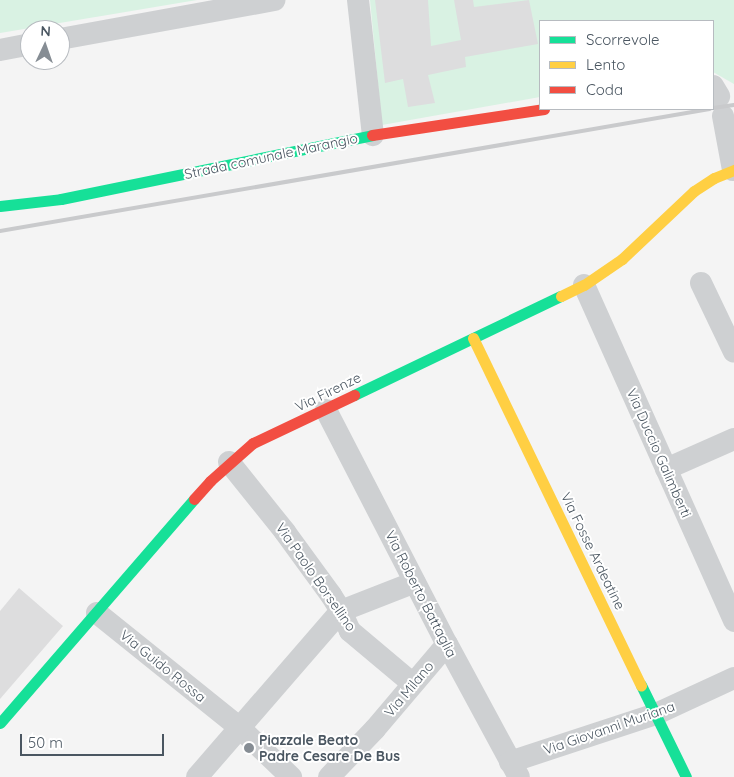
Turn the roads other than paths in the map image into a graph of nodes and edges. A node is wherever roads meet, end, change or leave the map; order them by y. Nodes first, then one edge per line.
1 (274, 0) edge
2 (358, 0) edge
3 (70, 37) edge
4 (20, 46) edge
5 (0, 50) edge
6 (718, 99) edge
7 (539, 110) edge
8 (373, 135) junction
9 (734, 170) edge
10 (0, 206) edge
11 (701, 283) dead end
12 (584, 285) junction
13 (473, 338) junction
14 (734, 352) edge
15 (326, 410) junction
16 (734, 440) edge
17 (229, 462) junction
18 (666, 469) junction
19 (415, 582) junction
20 (342, 611) junction
21 (97, 613) junction
22 (734, 621) edge
23 (446, 644) junction
24 (734, 678) edge
25 (412, 683) junction
26 (656, 714) junction
27 (240, 720) junction
28 (0, 723) edge
29 (515, 769) edge
30 (196, 777) edge
31 (290, 777) edge
32 (329, 777) edge
33 (686, 777) edge

1 - 3 street
2 - 8 street
4 - 5 street
6 - 9 street
7 - 8 street, Strada comunale Marangio
8 - 10 street, Strada comunale Marangio
9 - 12 street, Via Firenze
11 - 14 street
12 - 13 street, Via Firenze
12 - 18 street, Via Duccio Galimberti
13 - 15 street, Via Firenze
13 - 26 street, Via Fosse Ardeatine
15 - 17 street, Via Firenze
15 - 19 street, Via Roberto Battaglia
16 - 18 street
17 - 20 street, Via Paolo Borsellino
17 - 21 street, Via Firenze
18 - 22 street, Via Duccio Galimberti
19 - 20 street
19 - 23 street, Via Roberto Battaglia
20 - 25 street, Via Paolo Borsellino
20 - 27 street
21 - 27 street, Via Guido Rossa
21 - 28 street, Via Firenze
23 - 25 street, Via Milano
23 - 29 street, Via Roberto Battaglia
24 - 26 street, Via Giovanni Muriana
25 - 32 street, Via Milano
26 - 29 street, Via Giovanni Muriana
26 - 33 street, Via Fosse Ardeatine
27 - 30 street
27 - 31 street, Via Guido Rossa

